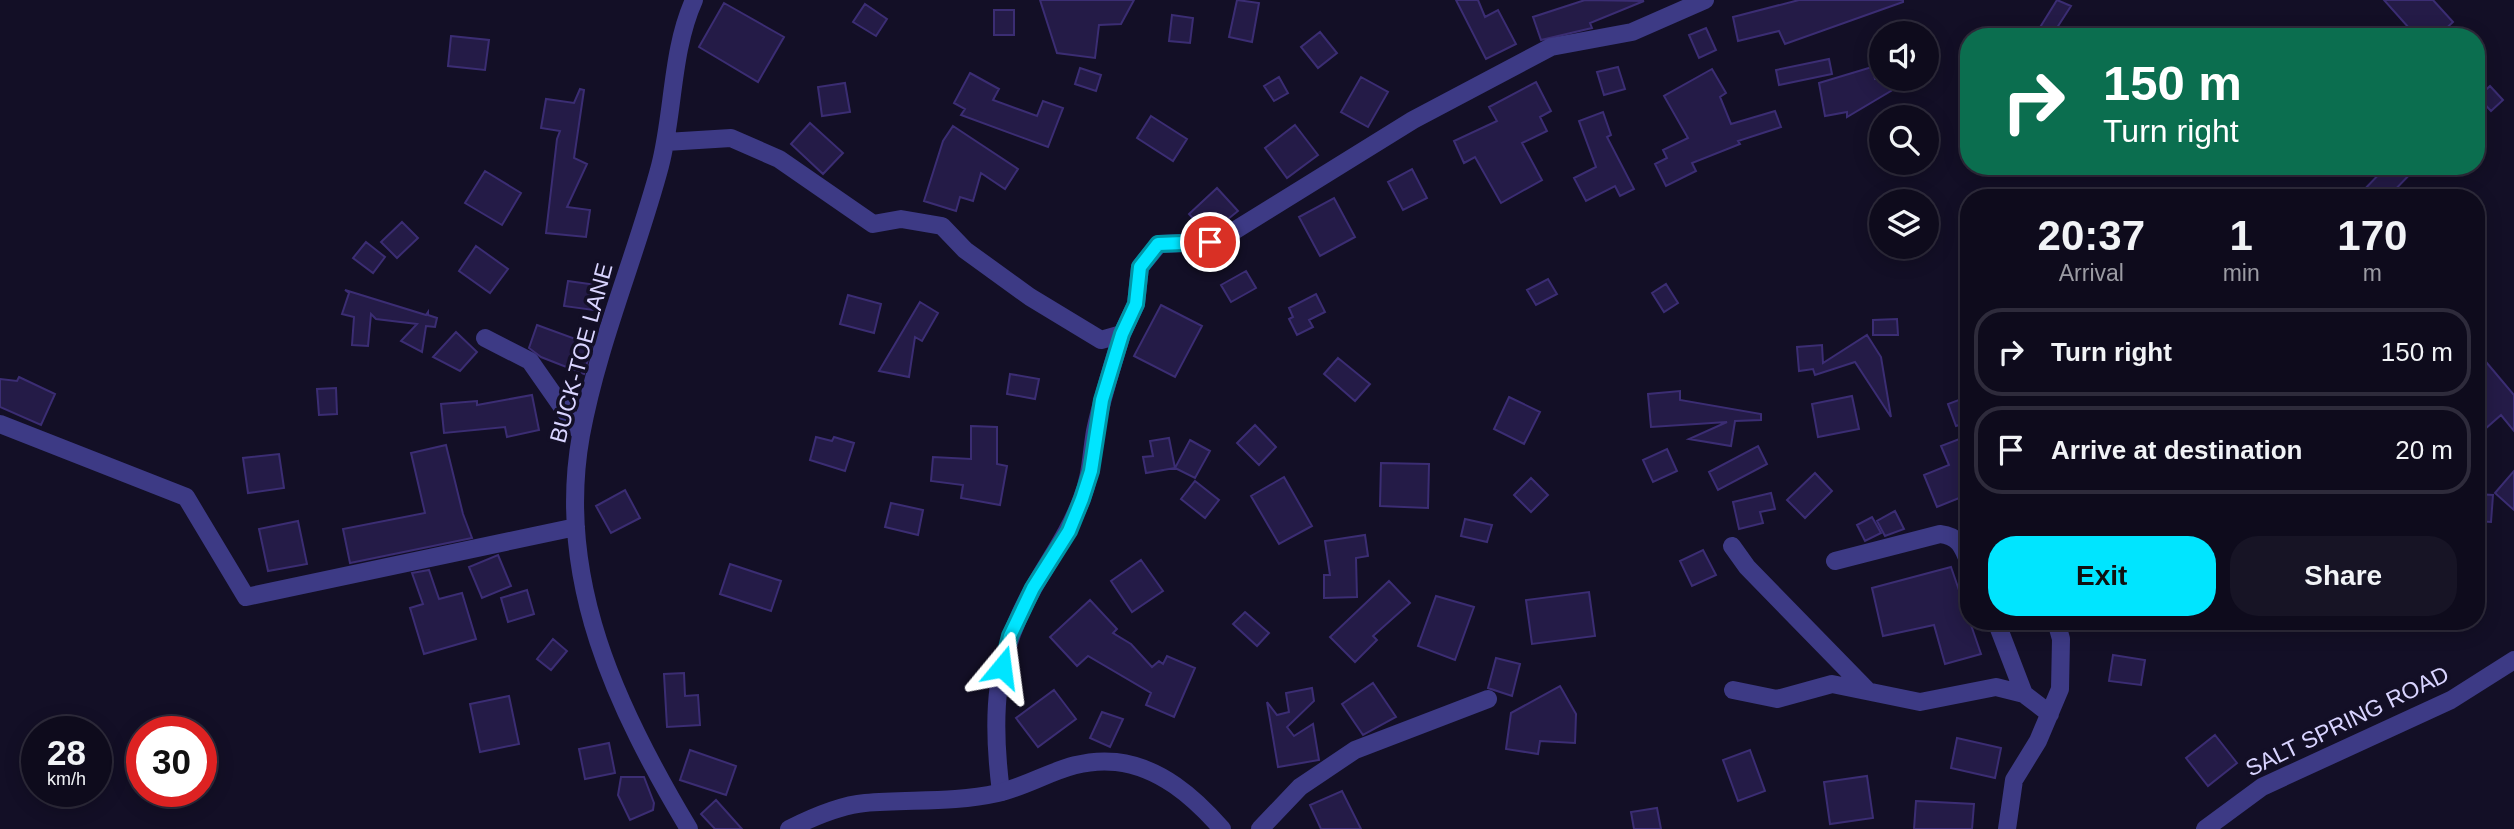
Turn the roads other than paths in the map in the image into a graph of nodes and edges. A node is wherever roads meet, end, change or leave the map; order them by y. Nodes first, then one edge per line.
1 (694, 0) edge
2 (1705, 0) edge
3 (666, 142) junction
4 (1122, 334) junction
5 (485, 338) dead end
6 (0, 424) edge
7 (581, 434) junction
8 (576, 527) junction
9 (1960, 543) edge
10 (1732, 546) dead end
11 (1835, 561) dead end
12 (1999, 630) edge
13 (2058, 630) edge
14 (2514, 660) edge
15 (1732, 690) dead end
16 (1867, 690) junction
17 (2024, 694) junction
18 (1488, 699) dead end
19 (2050, 714) junction
20 (1001, 792) junction
21 (690, 829) edge
22 (789, 829) edge
23 (1222, 829) edge
24 (1260, 829) edge
25 (2007, 829) edge
26 (2205, 829) edge

1 - 3 street, BUCK-TOE LANE
2 - 4 street
3 - 4 street
3 - 7 street, BUCK-TOE LANE
4 - 20 street
5 - 7 street
6 - 8 street
7 - 8 street, BUCK-TOE LANE
8 - 21 street, BUCK-TOE LANE
9 - 11 street
10 - 16 street
12 - 17 street
13 - 19 street
14 - 26 street, SALT SPRING ROAD
15 - 16 street
16 - 17 street
17 - 19 street
18 - 24 street
19 - 25 street
20 - 22 street
20 - 23 street

